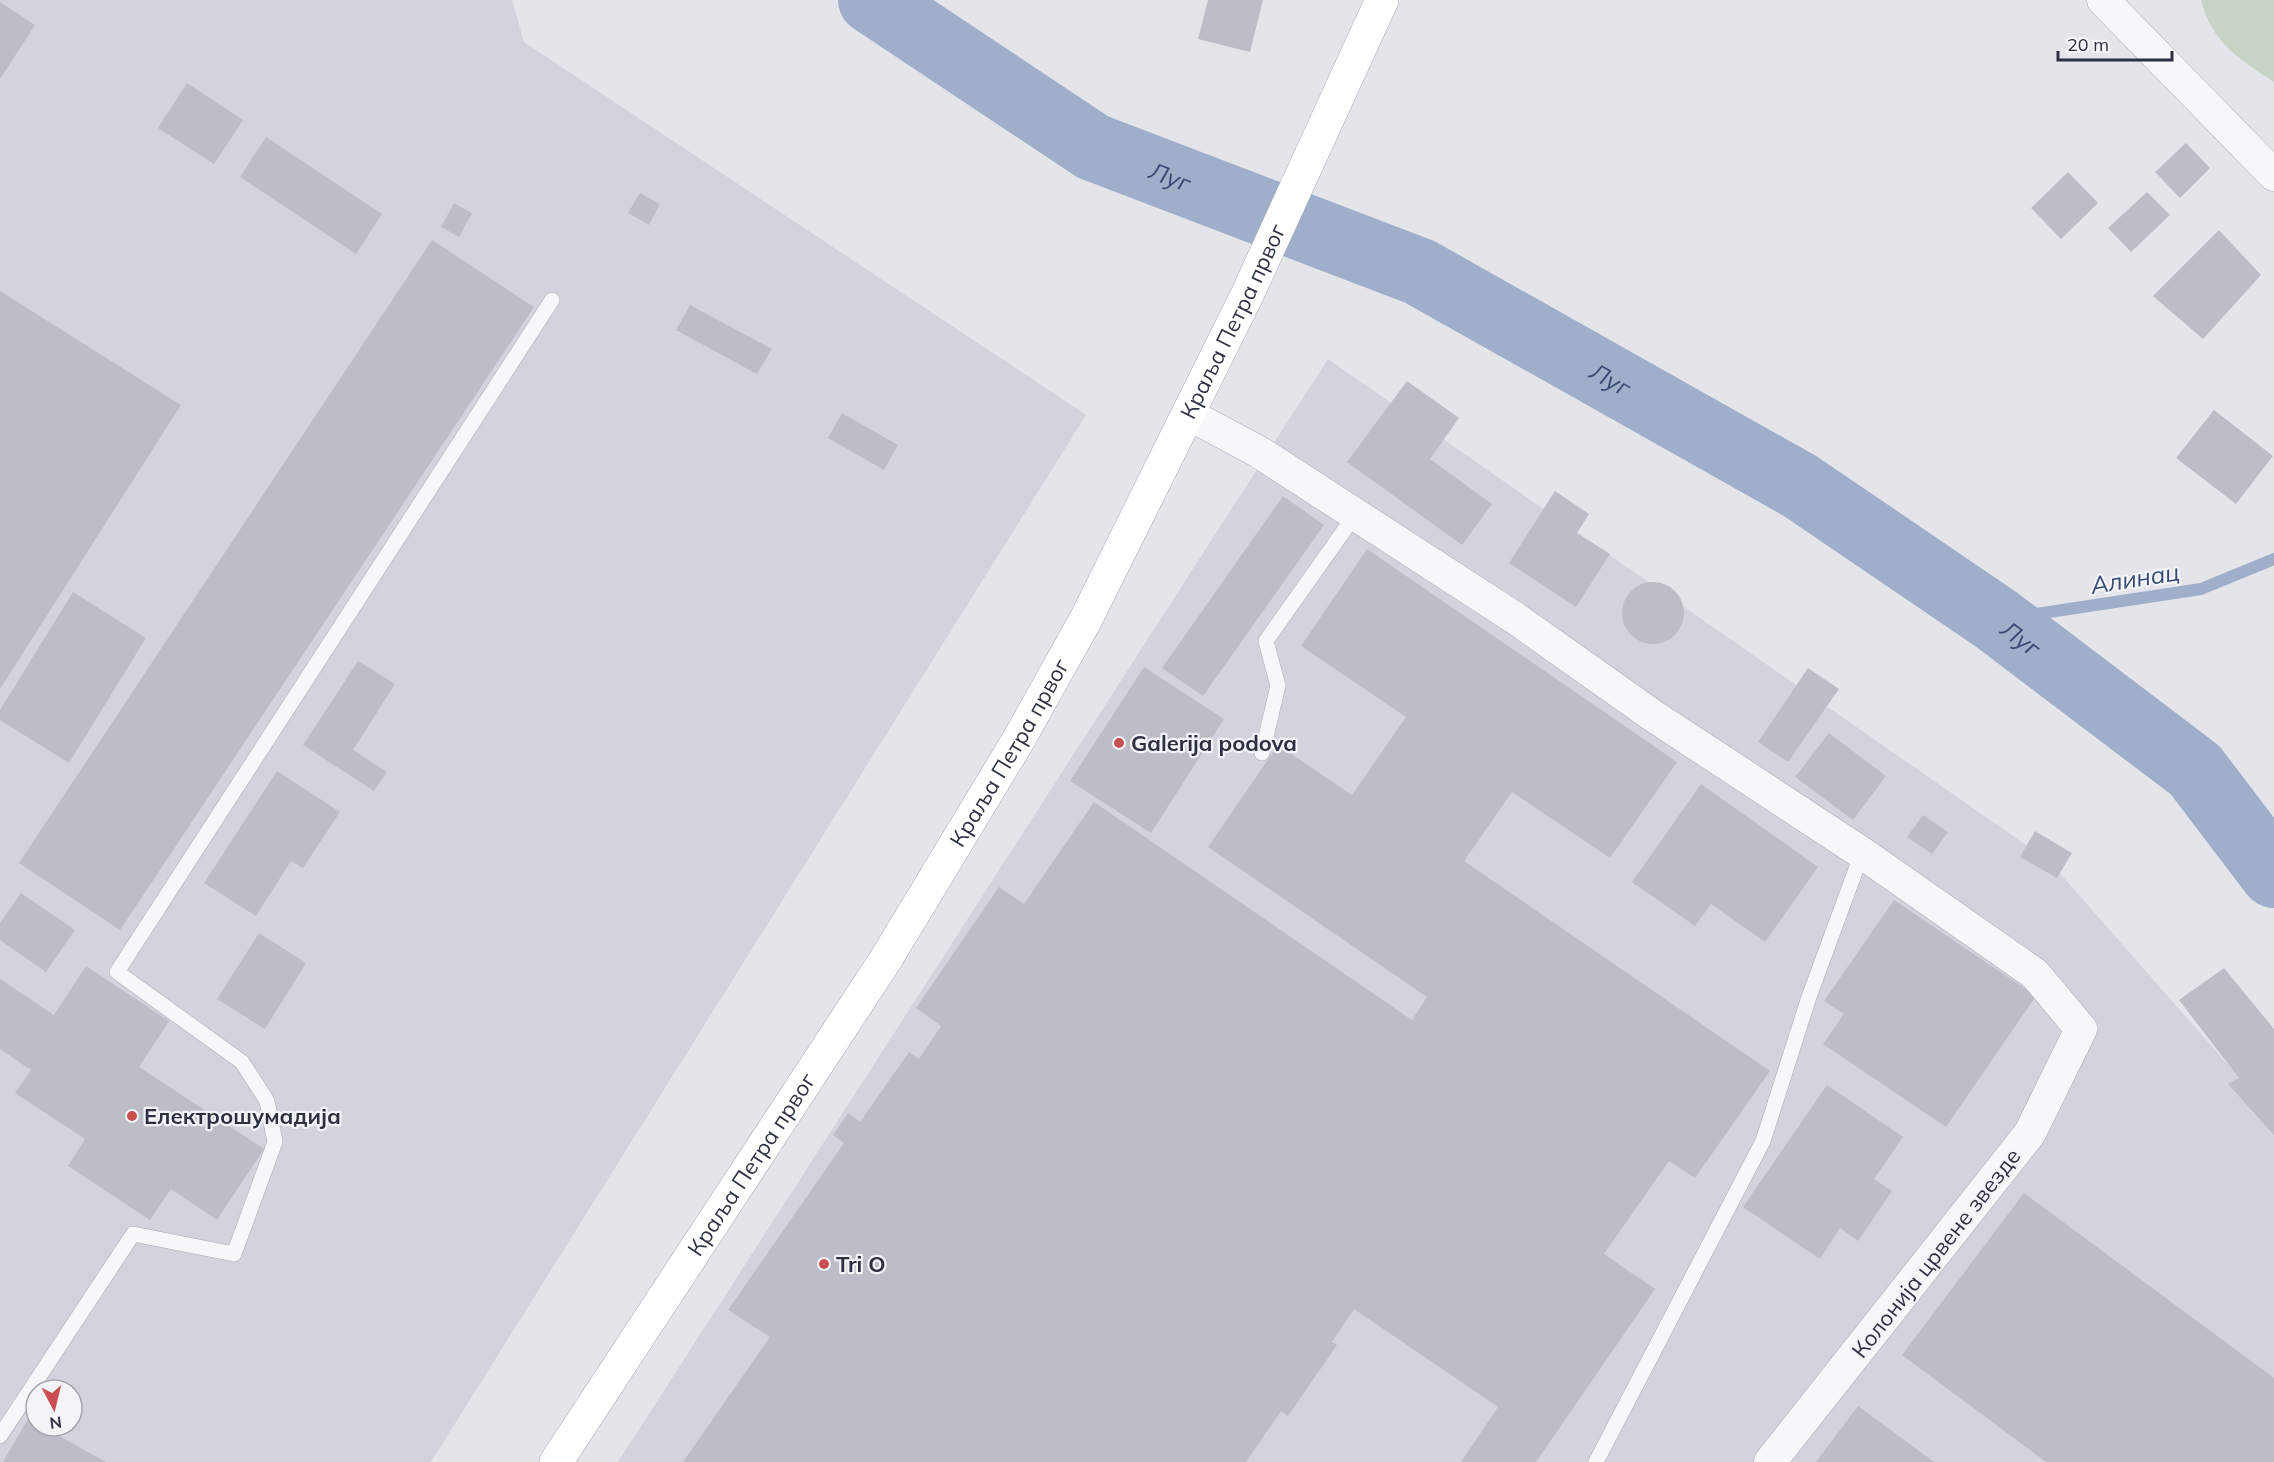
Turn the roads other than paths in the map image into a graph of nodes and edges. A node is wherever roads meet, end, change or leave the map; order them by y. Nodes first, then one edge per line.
1 (1382, 0) edge
2 (2103, 0) edge
3 (2274, 175) edge
4 (552, 300) dead end
5 (1188, 414) junction
6 (1356, 515) junction
7 (1262, 753) dead end
8 (1862, 853) junction
9 (0, 1436) edge
10 (556, 1462) edge
11 (1596, 1462) edge
12 (1770, 1462) edge

1 - 5 main road, Краља Петра првог
2 - 3 street
4 - 9 lane
5 - 6 street
5 - 10 main road, Краља Петра првог
6 - 7 lane
6 - 8 street
8 - 11 lane
8 - 12 street, Колонија црвене звезде

